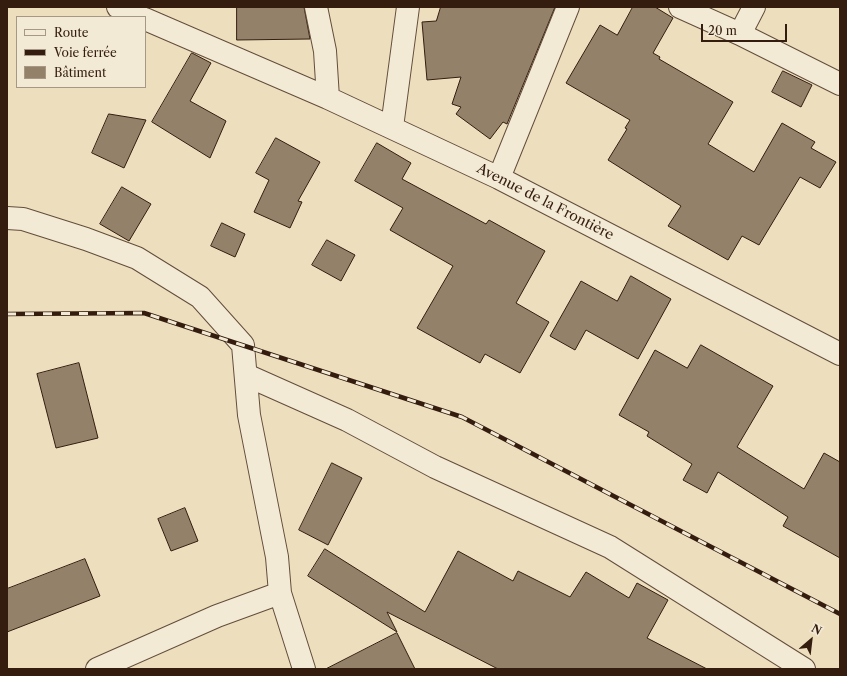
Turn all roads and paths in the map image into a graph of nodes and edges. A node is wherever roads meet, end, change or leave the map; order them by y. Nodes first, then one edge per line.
1 (118, 7) edge
2 (316, 7) edge
3 (408, 7) edge
4 (568, 7) edge
5 (680, 7) edge
6 (754, 7) edge
7 (139, 16) edge
8 (146, 19) edge
9 (740, 34) junction
10 (840, 84) edge
11 (328, 98) junction
12 (392, 127) junction
13 (499, 178) junction
14 (7, 218) edge
15 (840, 354) edge
16 (246, 375) junction
17 (280, 593) junction
18 (97, 669) edge
19 (304, 669) edge
20 (804, 669) edge

1 - 7 street
2 - 11 street
3 - 12 street
4 - 13 street
5 - 9 street
6 - 9 street
8 - 11 street, Avenue de la Frontière
9 - 10 street
11 - 12 street, Avenue de la Frontière
12 - 13 street, Avenue de la Frontière
13 - 15 street, Avenue de la Frontière
14 - 16 street
16 - 17 street
16 - 20 street
17 - 18 street
17 - 19 street

